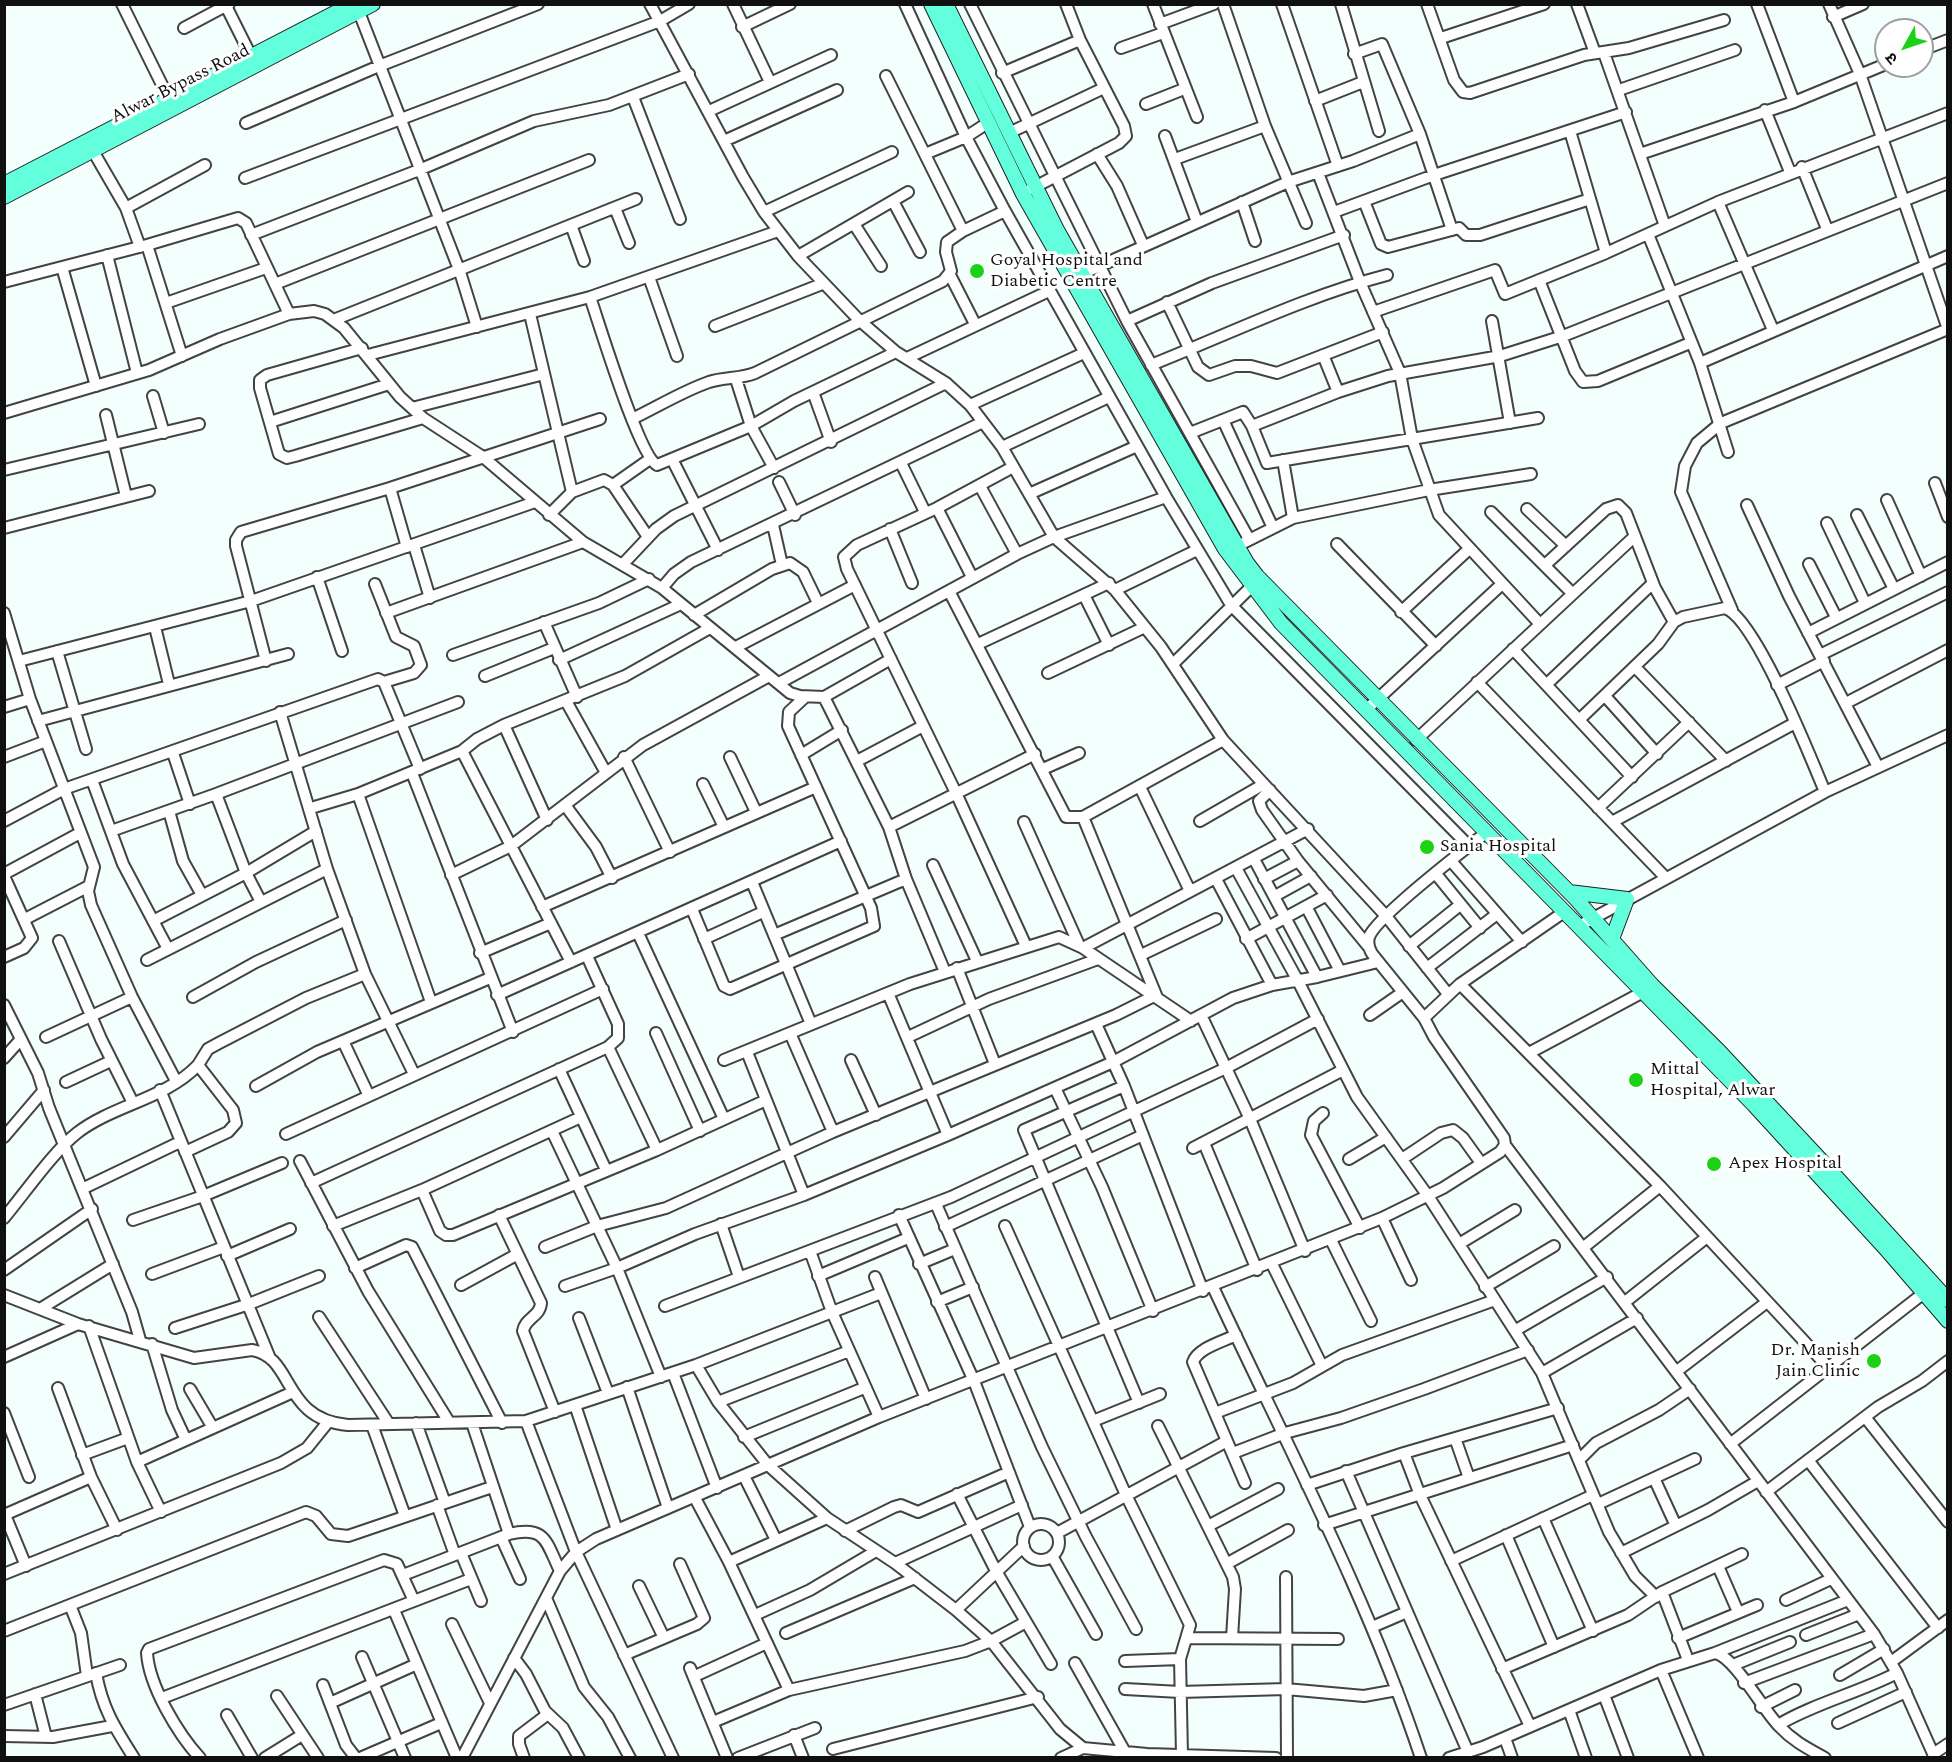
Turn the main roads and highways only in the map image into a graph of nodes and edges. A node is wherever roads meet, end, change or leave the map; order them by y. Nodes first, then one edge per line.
1 (373, 4) edge
2 (931, 4) edge
3 (946, 4) edge
4 (349, 7) edge
5 (4, 184) edge
6 (1029, 191) junction
7 (4, 197) edge
8 (1237, 545) junction
9 (1371, 704) junction
10 (1569, 892) junction
11 (1612, 939) junction
12 (1929, 1289) junction
13 (1947, 1300) edge
14 (1947, 1321) edge

1 - 4 main road, Alwar Bypass Road
2 - 6 main road
3 - 6 main road
4 - 5 main road, Alwar Bypass Road
4 - 7 main road, Alwar Bypass Road
6 - 8 main road
8 - 9 main road
8 - 9 main road
9 - 10 main road
9 - 12 main road
10 - 11 main road
10 - 11 main road
11 - 12 main road
12 - 13 main road
12 - 14 main road

